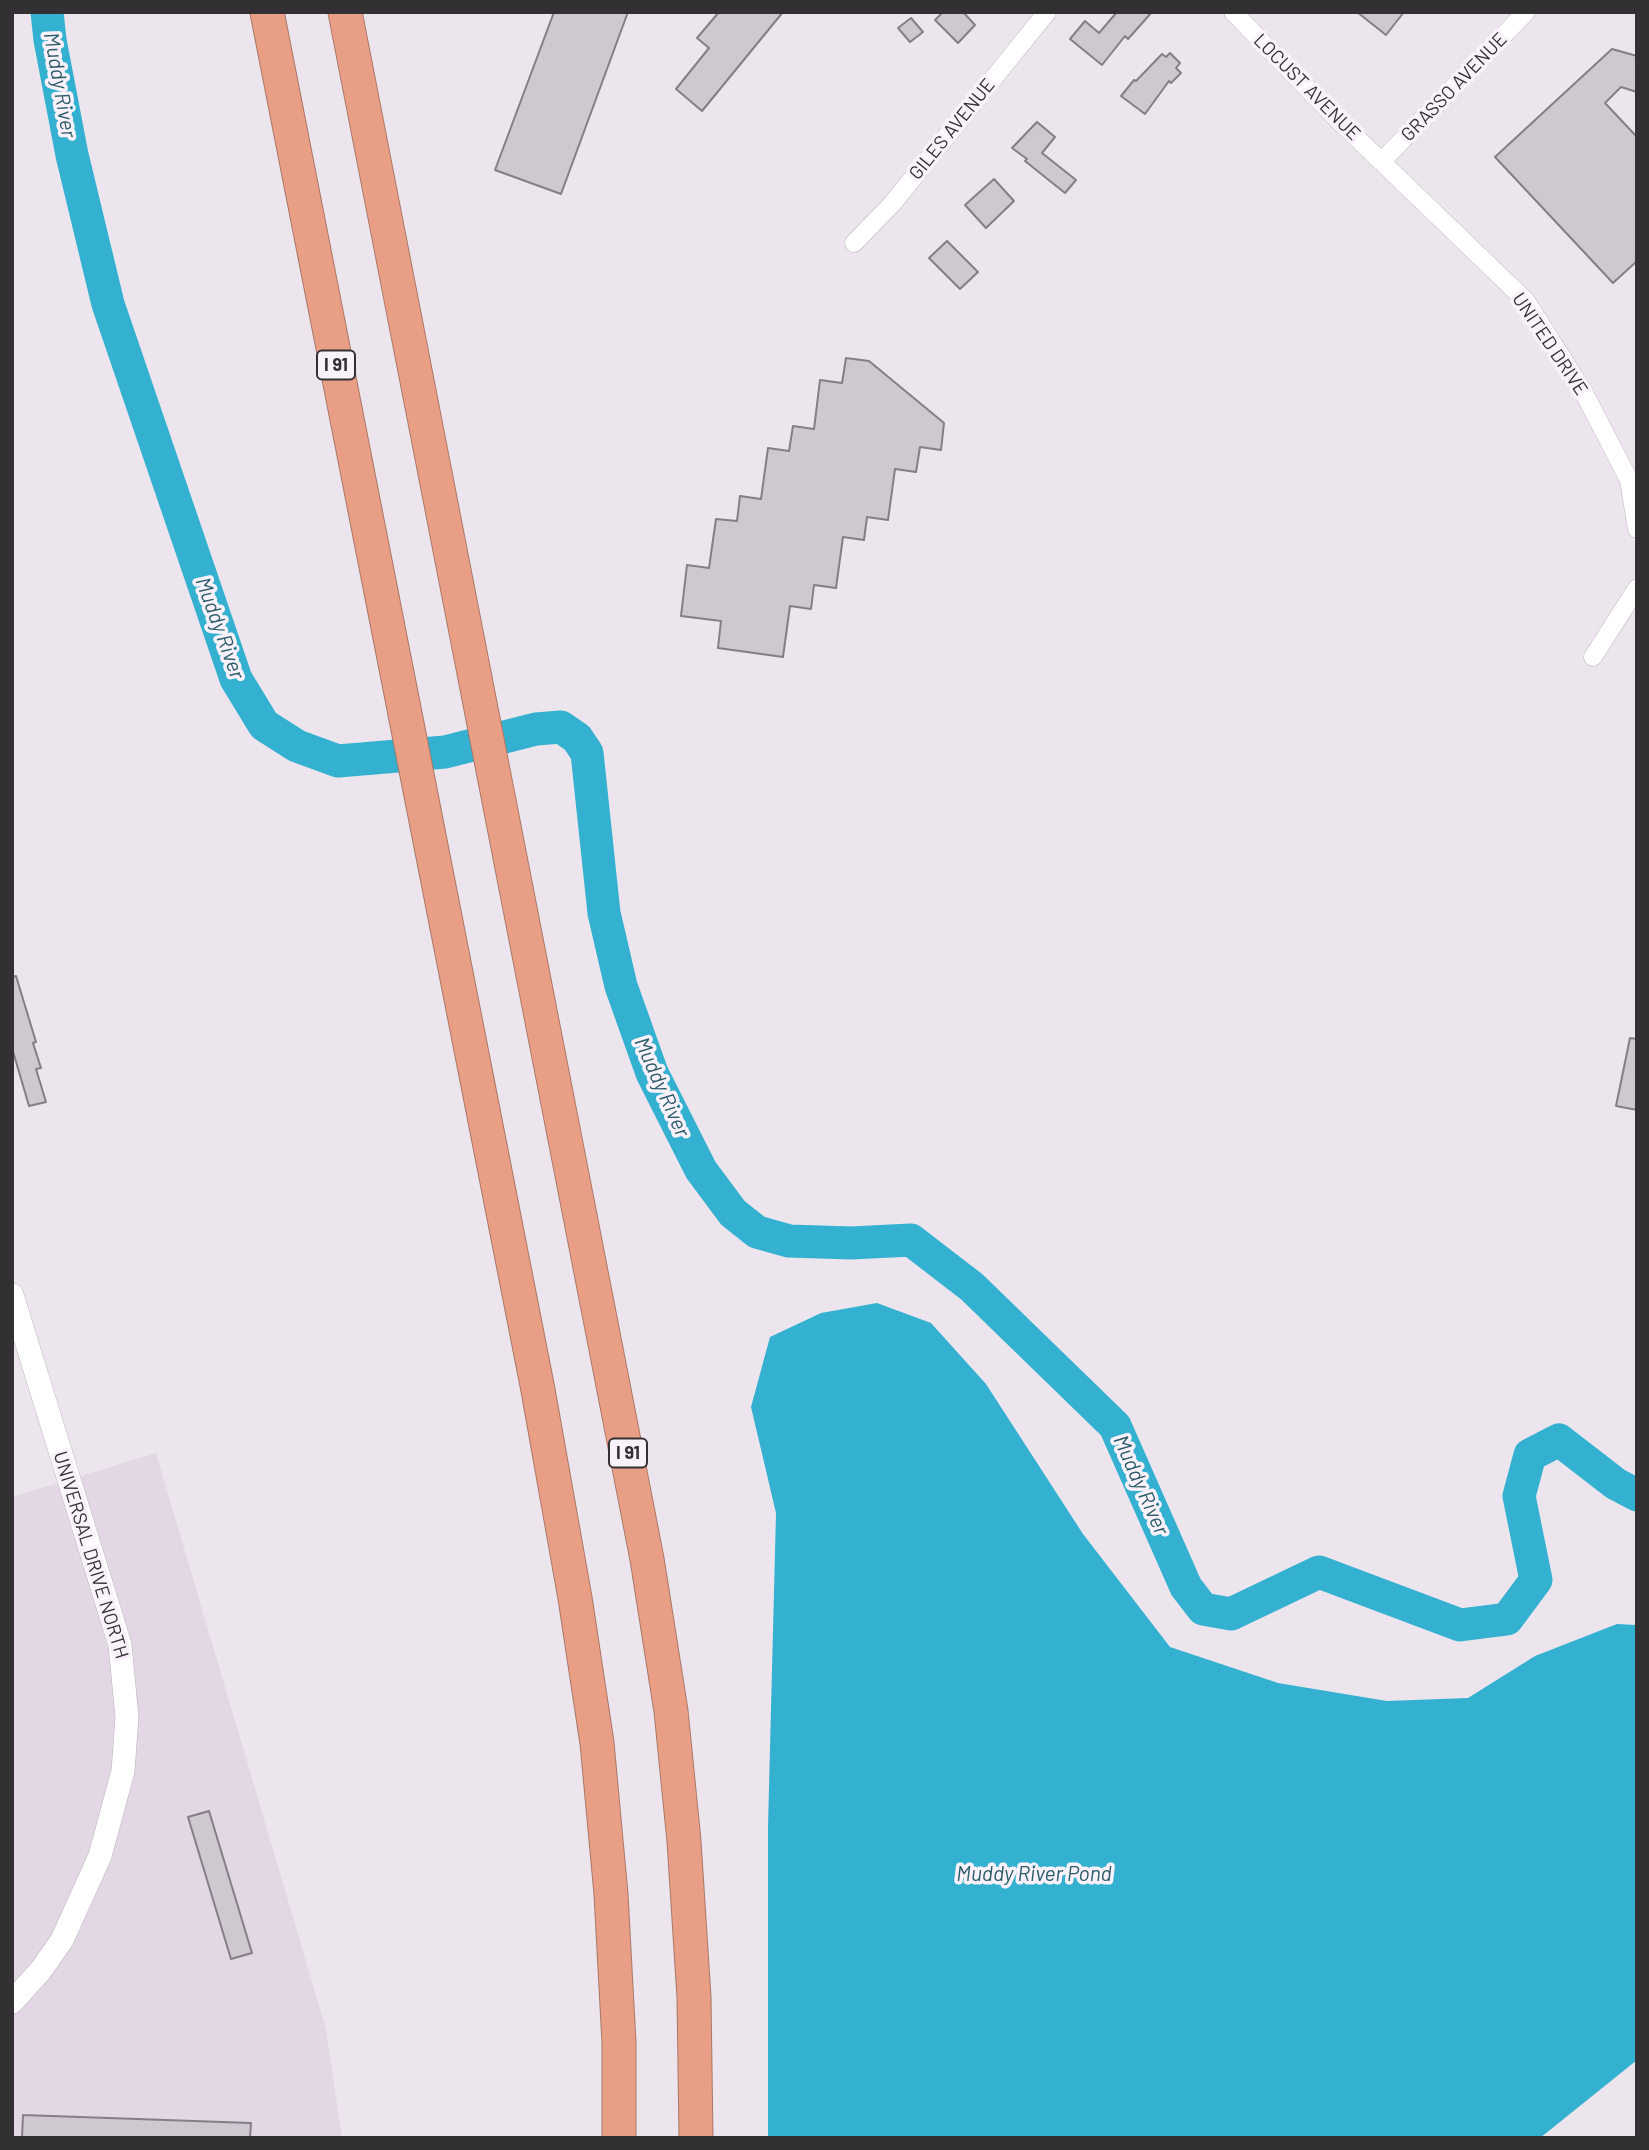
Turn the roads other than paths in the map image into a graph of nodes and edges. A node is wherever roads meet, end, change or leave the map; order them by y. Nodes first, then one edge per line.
1 (267, 12) edge
2 (345, 12) edge
3 (1047, 12) edge
4 (1233, 12) edge
5 (1526, 12) edge
6 (1382, 162) junction
7 (855, 243) dead end
8 (1637, 529) edge
9 (1637, 588) edge
10 (1593, 657) dead end
11 (12, 1295) edge
12 (12, 2001) edge
13 (619, 2138) edge
14 (696, 2138) edge

1 - 13 highway, I 91
2 - 14 highway, I 91
3 - 7 street, GILES AVENUE
4 - 6 street, LOCUST AVENUE
5 - 6 street, GRASSO AVENUE
6 - 8 street, UNITED DRIVE
9 - 10 street
11 - 12 street, UNIVERSAL DRIVE NORTH

